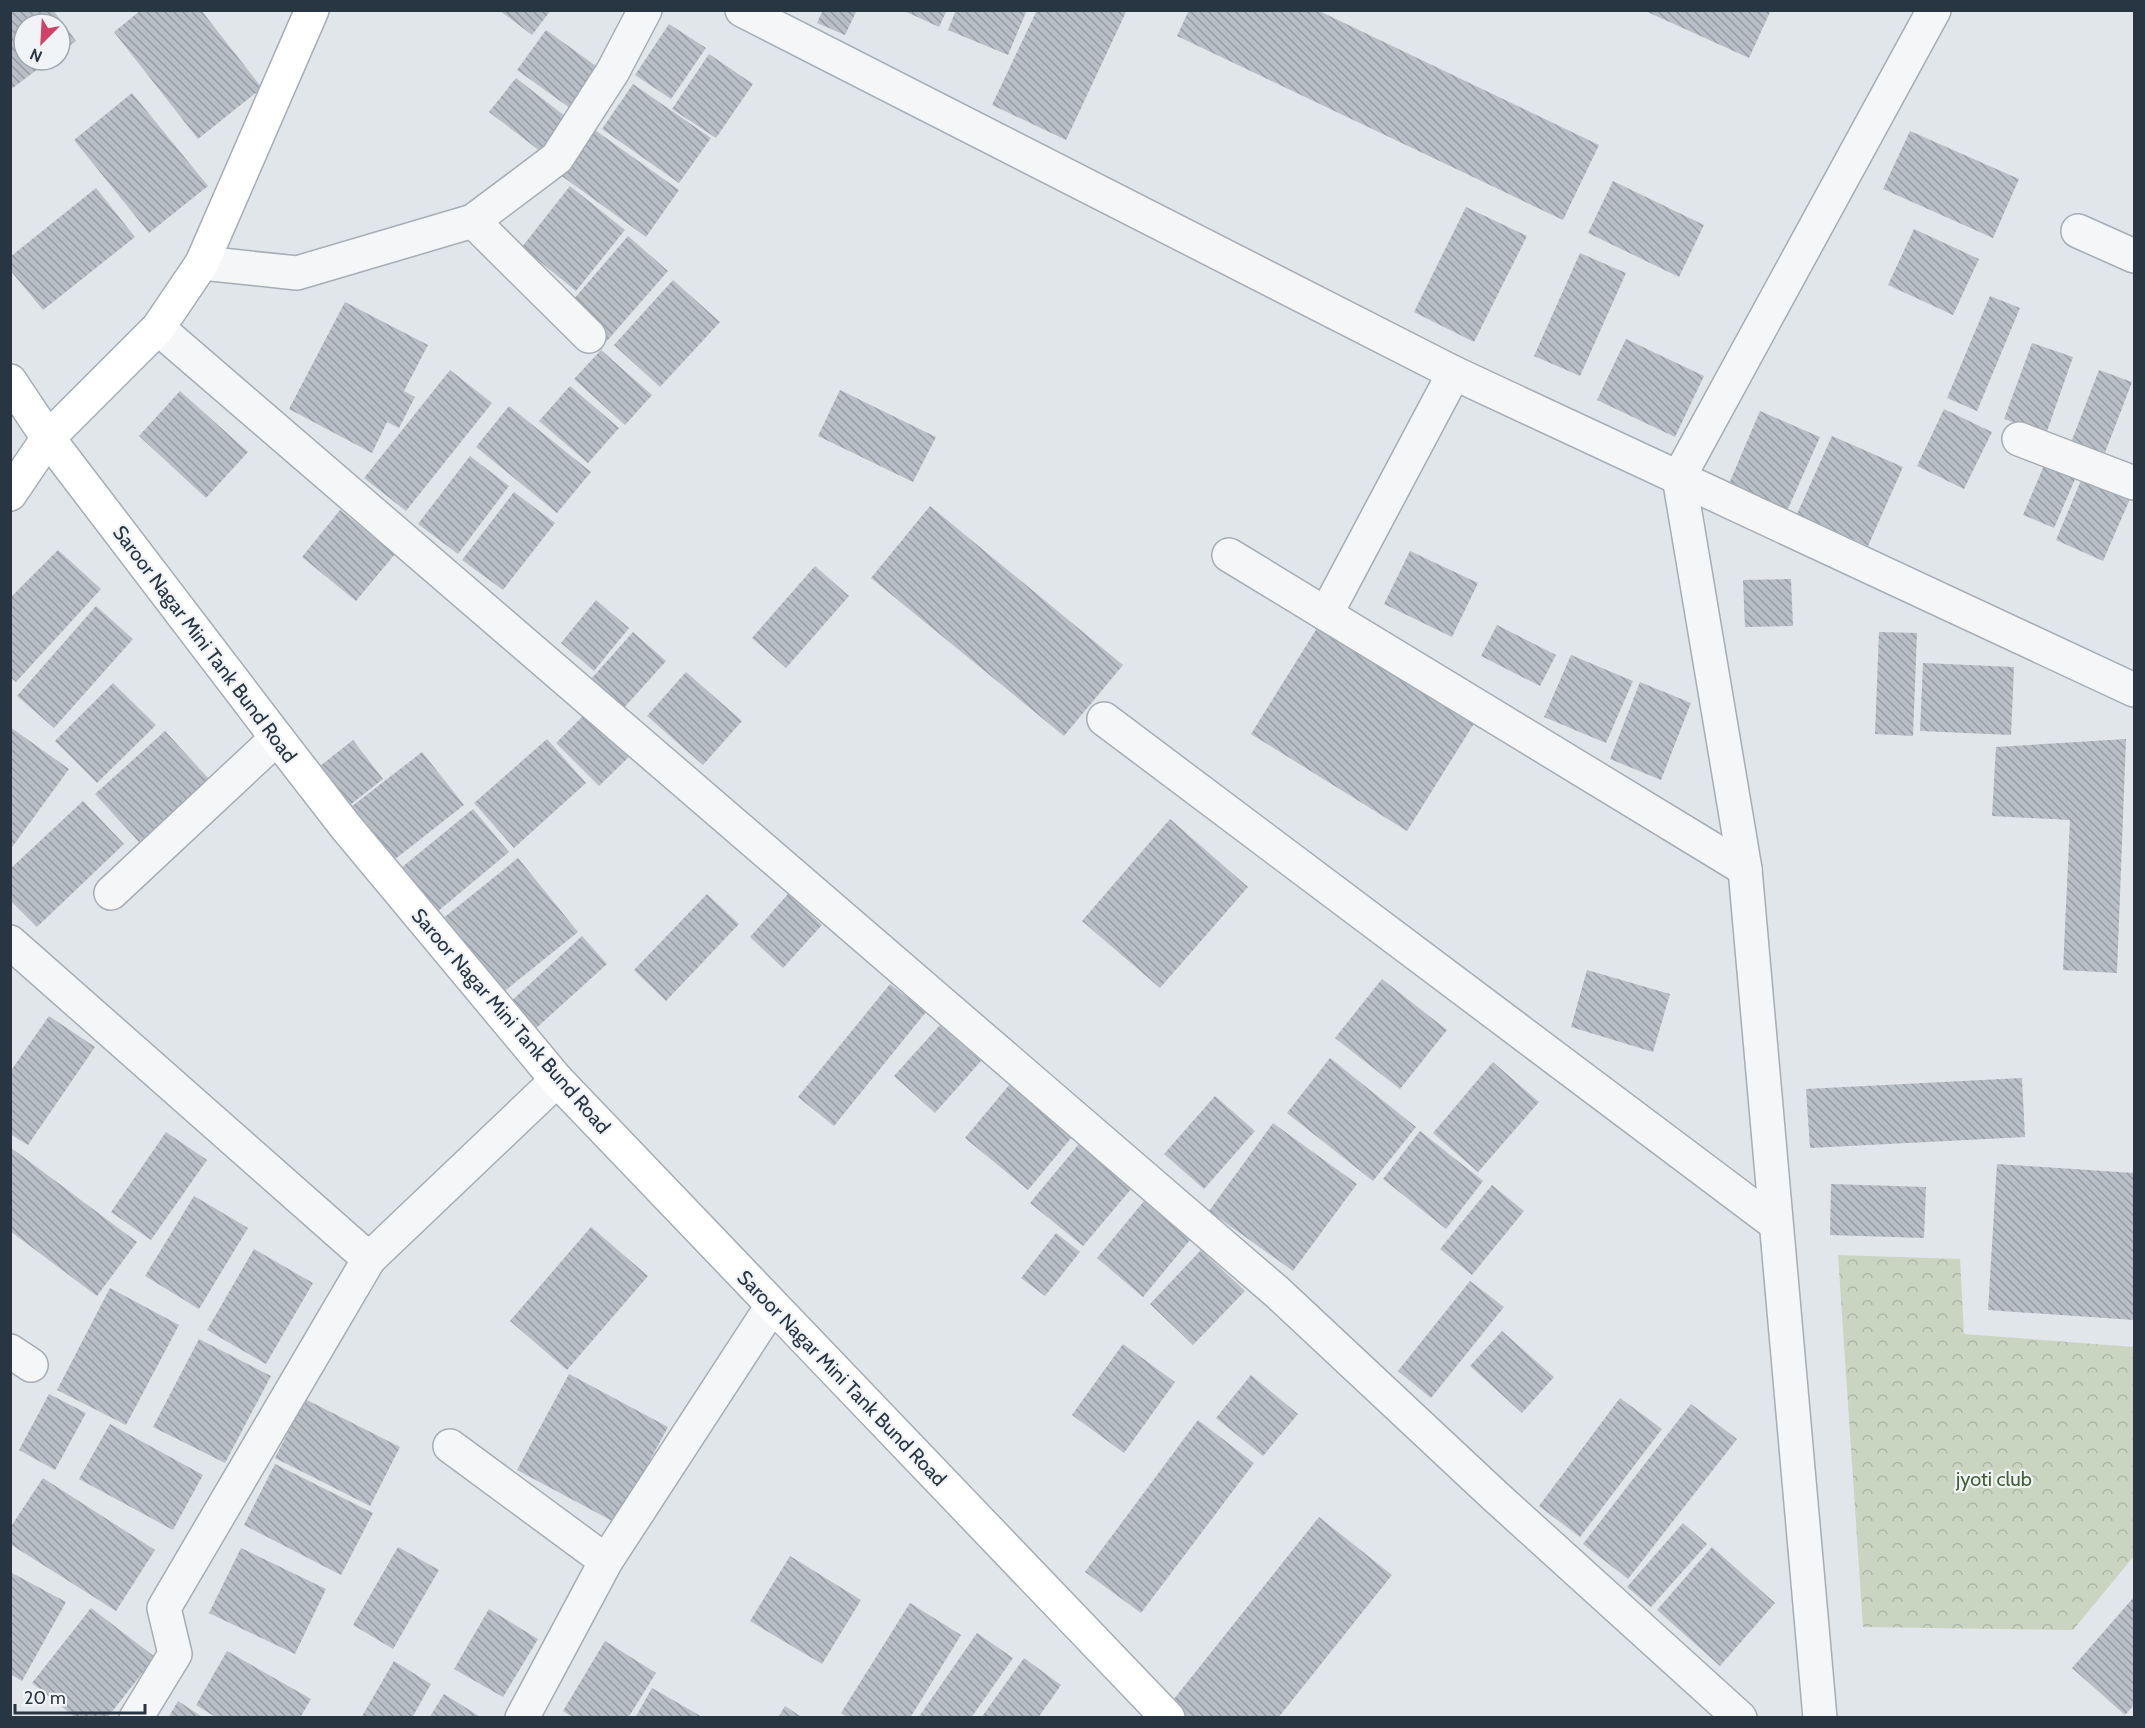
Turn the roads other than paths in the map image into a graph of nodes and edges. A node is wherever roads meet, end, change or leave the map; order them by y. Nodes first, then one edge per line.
1 (312, 10) edge
2 (645, 10) edge
3 (742, 10) edge
4 (1922, 14) edge
5 (472, 221) junction
6 (2078, 231) dead end
7 (2134, 256) edge
8 (202, 263) junction
9 (158, 328) junction
10 (589, 336) dead end
11 (1454, 373) junction
12 (10, 381) edge
13 (48, 438) junction
14 (2019, 439) dead end
15 (1679, 477) junction
16 (2134, 483) edge
17 (10, 494) edge
18 (1229, 555) dead end
19 (1326, 614) junction
20 (2134, 690) edge
21 (1104, 719) dead end
22 (277, 738) junction
23 (1745, 869) junction
24 (111, 893) dead end
25 (10, 942) edge
26 (556, 1080) junction
27 (1776, 1224) junction
28 (369, 1259) junction
29 (772, 1306) junction
30 (450, 1446) dead end
31 (606, 1561) junction
32 (523, 1717) edge
33 (136, 1718) edge
34 (1168, 1718) edge
35 (1740, 1718) edge
36 (1820, 1718) edge

1 - 8 main road
2 - 5 street
3 - 11 street
4 - 15 street
5 - 8 street
5 - 10 street
6 - 7 street
8 - 9 main road
9 - 13 main road
9 - 35 street
11 - 15 street
11 - 19 street
12 - 13 main road, Saroor Nagar Mini Tank Bund Road
13 - 17 main road
13 - 22 main road, Saroor Nagar Mini Tank Bund Road
14 - 16 street
15 - 20 street
15 - 23 street
18 - 19 street
19 - 23 street
21 - 27 street
22 - 24 street
22 - 26 main road, Saroor Nagar Mini Tank Bund Road
23 - 27 street
25 - 28 street
26 - 28 street
26 - 29 main road, Saroor Nagar Mini Tank Bund Road
27 - 36 street
28 - 33 street
29 - 31 street
29 - 34 main road, Saroor Nagar Mini Tank Bund Road
30 - 31 street
31 - 32 street

